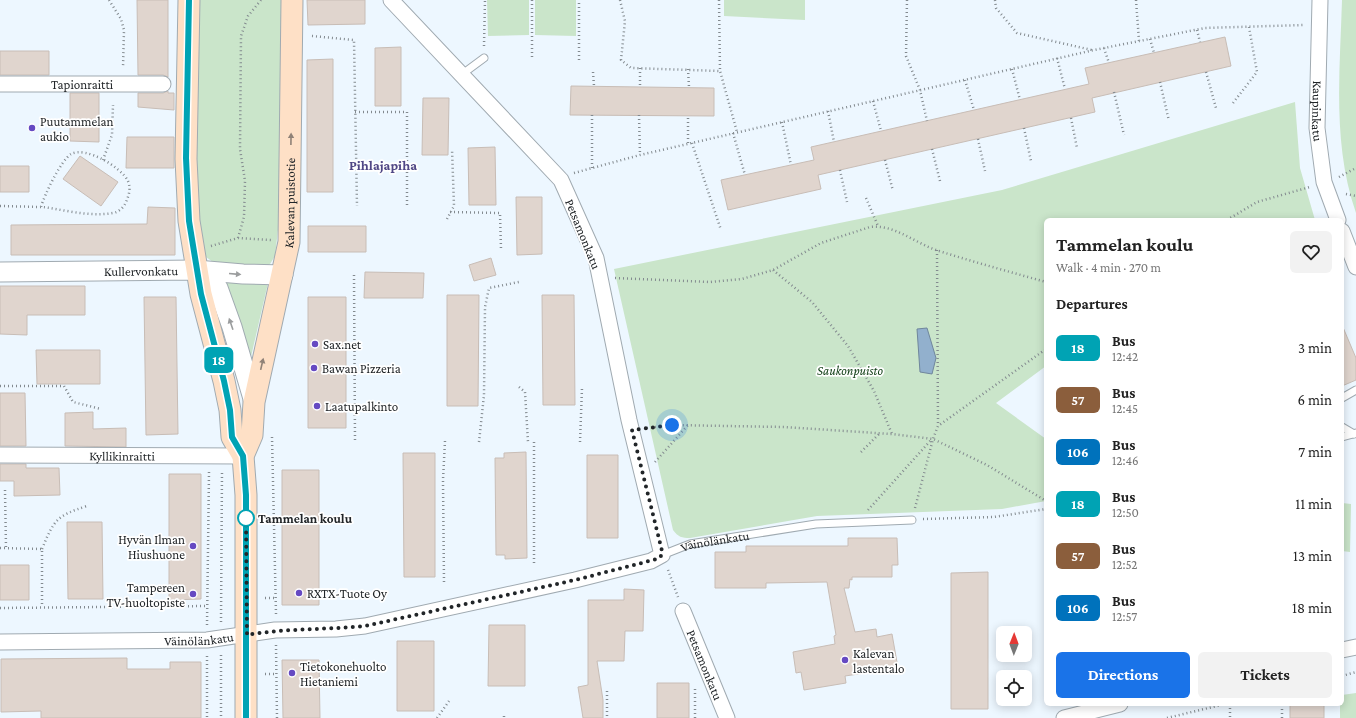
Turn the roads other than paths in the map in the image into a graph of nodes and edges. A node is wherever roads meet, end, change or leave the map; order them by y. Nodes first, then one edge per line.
1 (189, 0) edge
2 (292, 0) edge
3 (390, 0) edge
4 (1320, 0) edge
5 (484, 58) road end
6 (461, 75) junction
7 (0, 84) edge
8 (163, 84) dead end
9 (1337, 218) edge
10 (1344, 236) edge
11 (195, 261) junction
12 (1356, 267) edge
13 (0, 272) edge
14 (283, 275) junction
15 (1356, 390) edge
16 (1344, 397) edge
17 (254, 402) junction
18 (1344, 428) edge
19 (1355, 433) edge
20 (1344, 436) edge
21 (0, 455) edge
22 (243, 456) junction
23 (912, 520) road end
24 (662, 555) junction
25 (683, 611) road end
26 (247, 635) junction
27 (0, 642) edge
28 (1356, 647) edge
29 (1344, 650) edge
30 (1112, 706) edge
31 (246, 718) edge
32 (727, 718) edge
33 (1064, 718) edge

1 - 11 main road, Kalevan puistotie
14 -> 2 main road, Kalevan puistotie
3 - 6 street, Petsamonkatu
4 - 9 street, Kaupinkatu
5 - 6 lane
6 - 24 street, Petsamonkatu
7 - 8 street, Tapionraitti
10 - 12 street
11 - 13 street, Kullervonkatu
11 -> 14 street, Kullervonkatu
17 -> 11 street, Kalevan puistotie
11 - 22 main road, Kalevan puistotie
17 -> 14 main road, Kalevan puistotie
15 - 16 lane
17 - 22 main road, Kalevan puistotie
18 - 19 lane
19 - 20 lane
21 - 22 street, Kyllikinraitti
22 - 26 main road, Kalevan puistotie
23 - 24 lane, Väinölänkatu
24 - 26 street, Väinölänkatu
25 - 32 street, Petsamonkatu
26 - 27 street, Väinölänkatu
26 - 31 main road, Kalevan puistotie
28 - 29 street
30 - 33 street

